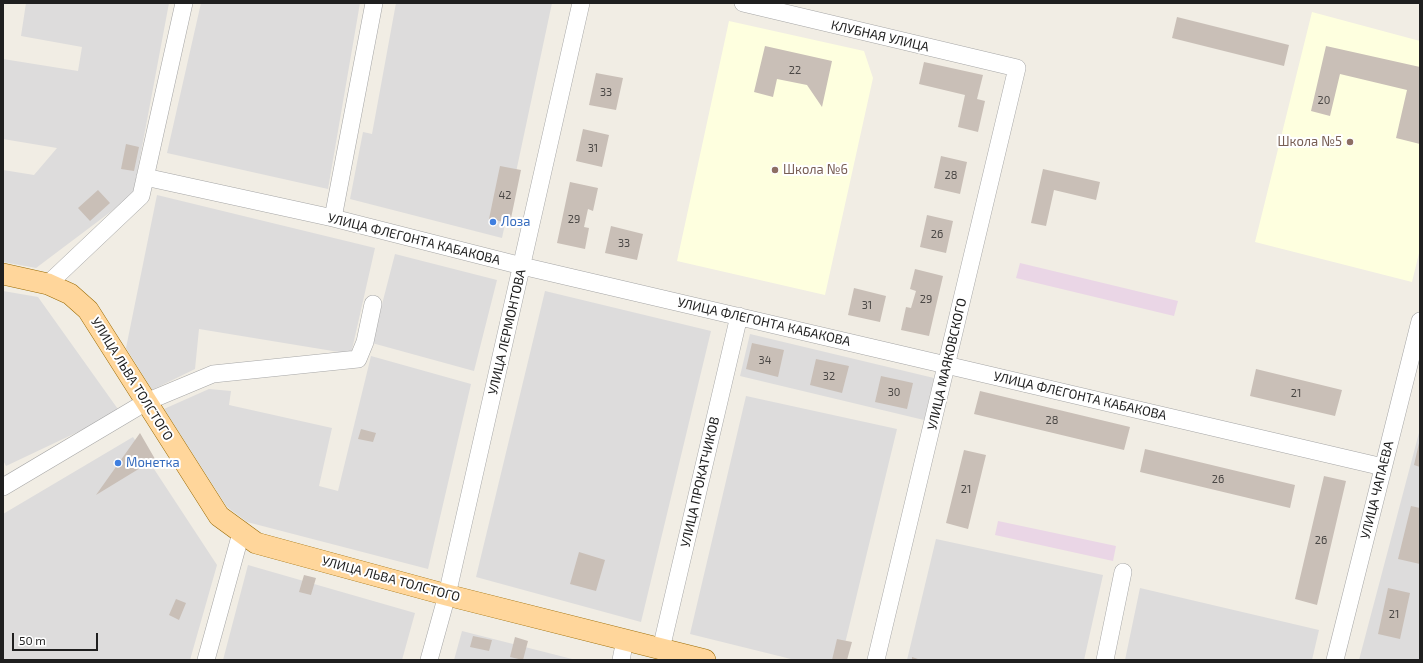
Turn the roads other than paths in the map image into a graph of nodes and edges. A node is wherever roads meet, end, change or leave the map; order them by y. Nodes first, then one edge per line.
1 (184, 3) edge
2 (374, 3) edge
3 (582, 3) edge
4 (743, 3) edge
5 (1017, 68) joint
6 (145, 177) junction
7 (333, 218) junction
8 (522, 266) junction
9 (3, 274) edge
10 (48, 284) junction
11 (373, 304) dead end
12 (739, 316) junction
13 (1420, 321) edge
14 (947, 364) junction
15 (146, 402) junction
16 (1383, 467) junction
17 (3, 487) edge
18 (241, 533) junction
19 (1123, 572) dead end
20 (447, 595) junction
21 (625, 640) junction
22 (661, 649) junction
23 (206, 660) edge
24 (429, 660) edge
25 (621, 660) edge
26 (705, 660) edge
27 (876, 660) edge
28 (1105, 660) edge
29 (1335, 660) edge

1 - 6 street
2 - 7 street
3 - 8 street, УЛИЦА ЛЕРМОНТОВА
4 - 5 street, КЛУБНАЯ УЛИЦА
5 - 14 street, УЛИЦА МАЯКОВСКОГО
6 - 7 street, УЛИЦА ФЛЕГОНТА КАБАКОВА
6 - 10 street
7 - 8 street, УЛИЦА ФЛЕГОНТА КАБАКОВА
8 - 12 street, УЛИЦА ФЛЕГОНТА КАБАКОВА
8 - 20 street, УЛИЦА ЛЕРМОНТОВА
9 - 10 main road, УЛИЦА ЛЬВА ТОЛСТОГО
10 - 15 main road, УЛИЦА ЛЬВА ТОЛСТОГО
11 - 15 street
12 - 14 street, УЛИЦА ФЛЕГОНТА КАБАКОВА
12 - 22 street, УЛИЦА ПРОКАТЧИКОВ
13 - 16 street, УЛИЦА ЧАПАЕВА
14 - 16 street, УЛИЦА ФЛЕГОНТА КАБАКОВА
14 - 27 street, УЛИЦА МАЯКОВСКОГО
15 - 17 street
15 - 18 main road, УЛИЦА ЛЬВА ТОЛСТОГО
16 - 29 street, УЛИЦА ЧАПАЕВА
18 - 20 main road, УЛИЦА ЛЬВА ТОЛСТОГО
18 - 23 street
19 - 28 street
20 - 21 main road, УЛИЦА ЛЬВА ТОЛСТОГО
20 - 24 street, УЛИЦА ЛЕРМОНТОВА
21 - 22 main road, УЛИЦА ЛЬВА ТОЛСТОГО
21 - 25 street
22 - 26 main road, УЛИЦА ЛЬВА ТОЛСТОГО

